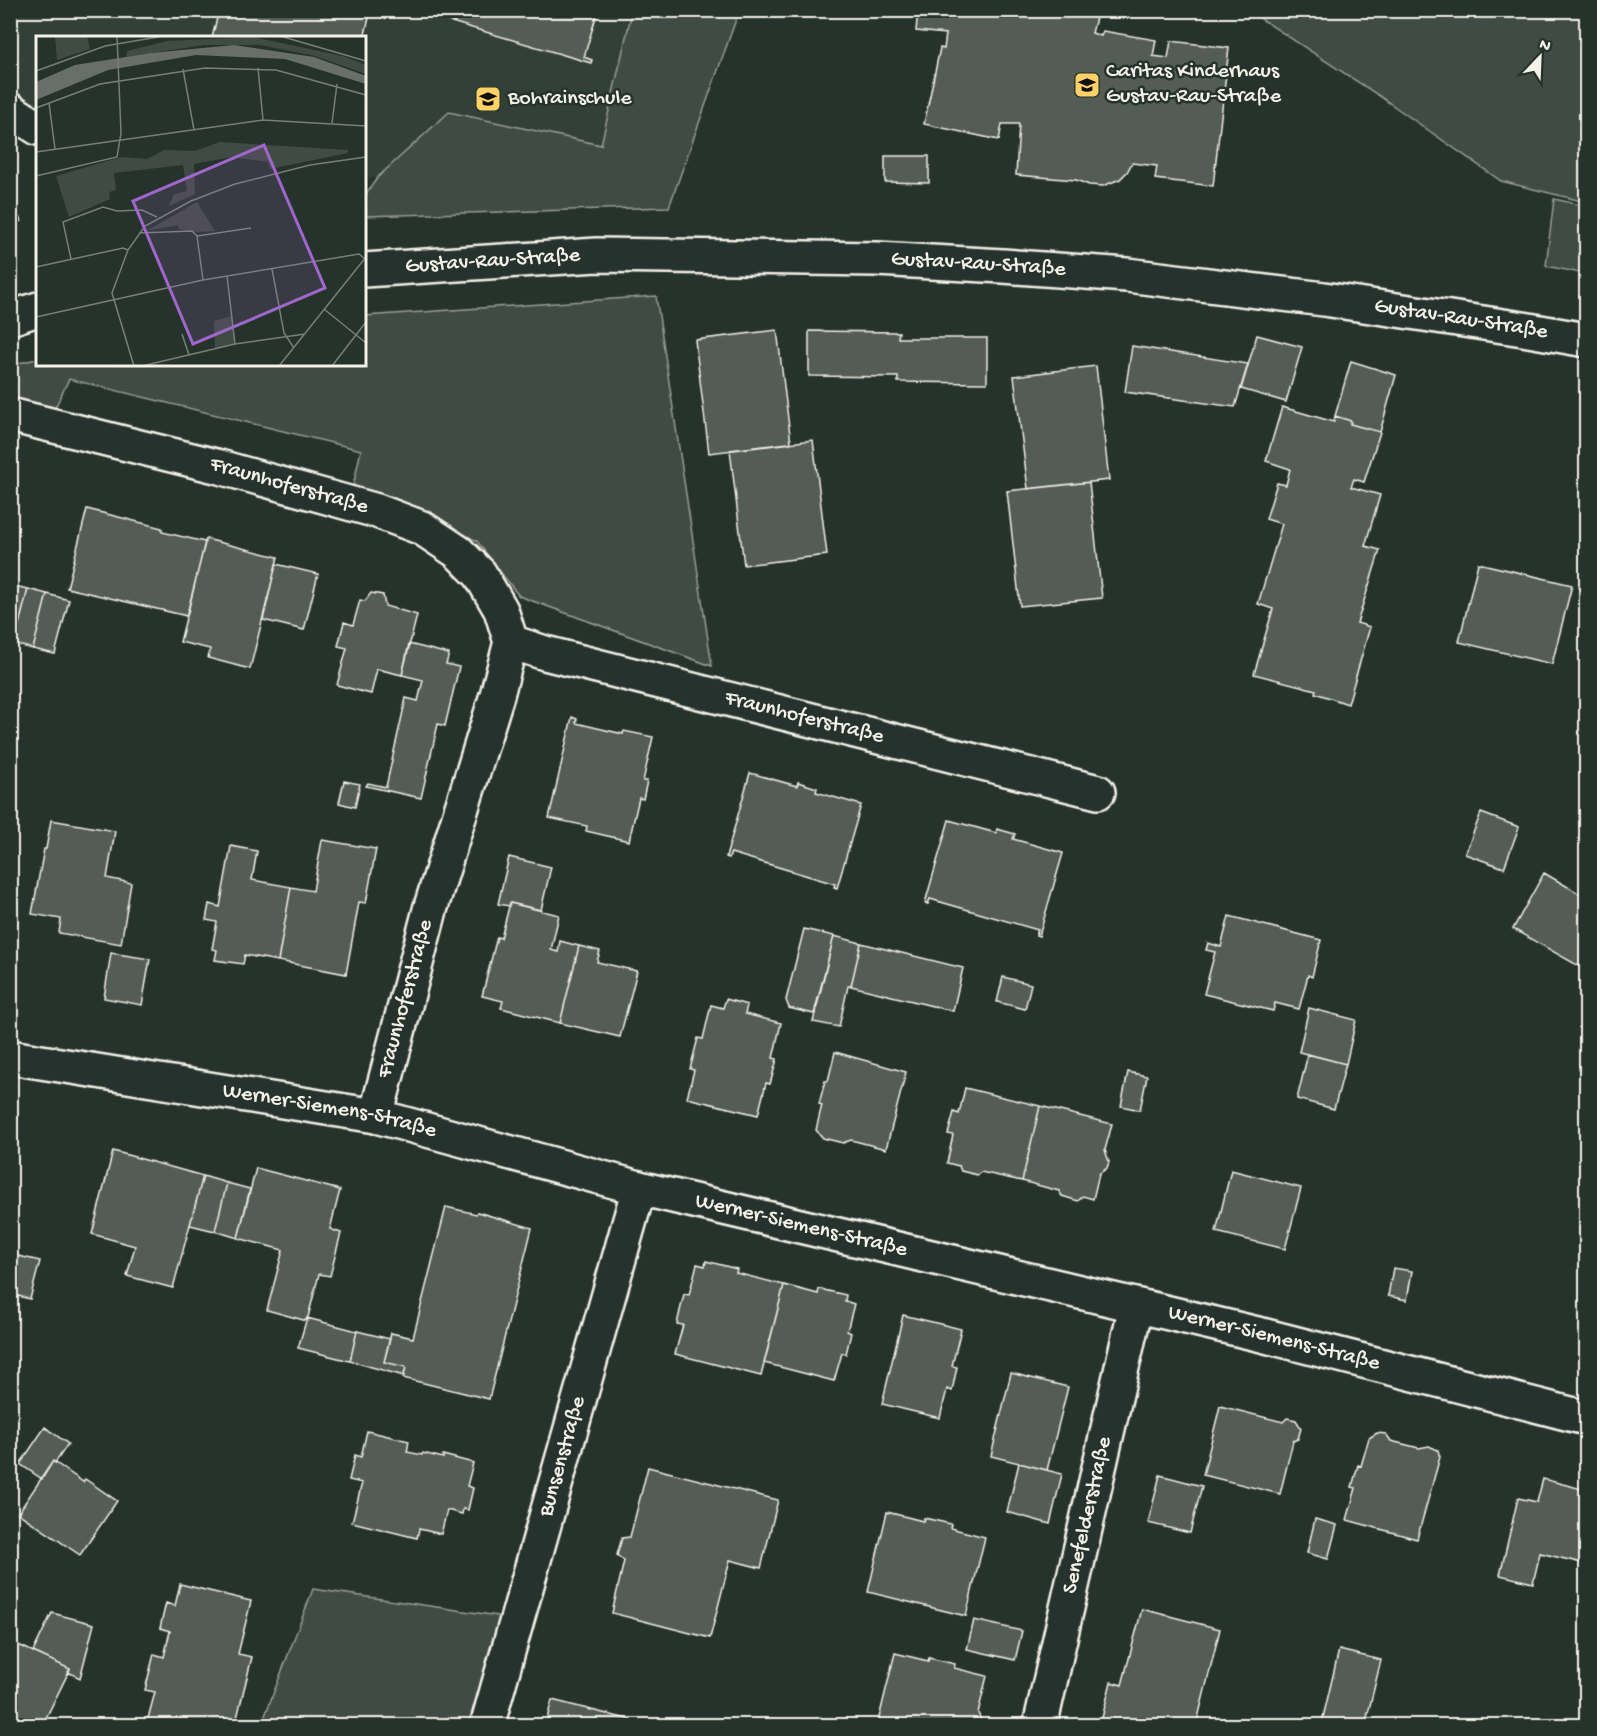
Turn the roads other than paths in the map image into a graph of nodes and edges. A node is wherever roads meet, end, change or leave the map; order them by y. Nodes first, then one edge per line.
1 (10, 110) edge
2 (36, 127) edge
3 (366, 270) edge
4 (36, 310) edge
5 (10, 318) edge
6 (1587, 340) edge
7 (10, 415) edge
8 (511, 642) junction
9 (1098, 792) dead end
10 (10, 1057) edge
11 (376, 1116) junction
12 (639, 1188) junction
13 (1136, 1306) junction
14 (1587, 1418) edge
15 (487, 1725) edge
16 (1040, 1725) edge

1 - 2 street
3 - 6 street, Gustav-Rau-Straße
4 - 5 street
7 - 8 street, Fraunhoferstraße
8 - 9 street, Fraunhoferstraße
8 - 11 street, Fraunhoferstraße
10 - 11 street, Werner-Siemens-Straße
11 - 12 street, Werner-Siemens-Straße
12 - 13 street, Werner-Siemens-Straße
12 - 15 street, Bunsenstraße
13 - 14 street, Werner-Siemens-Straße
13 - 16 street, Senefelderstraße

